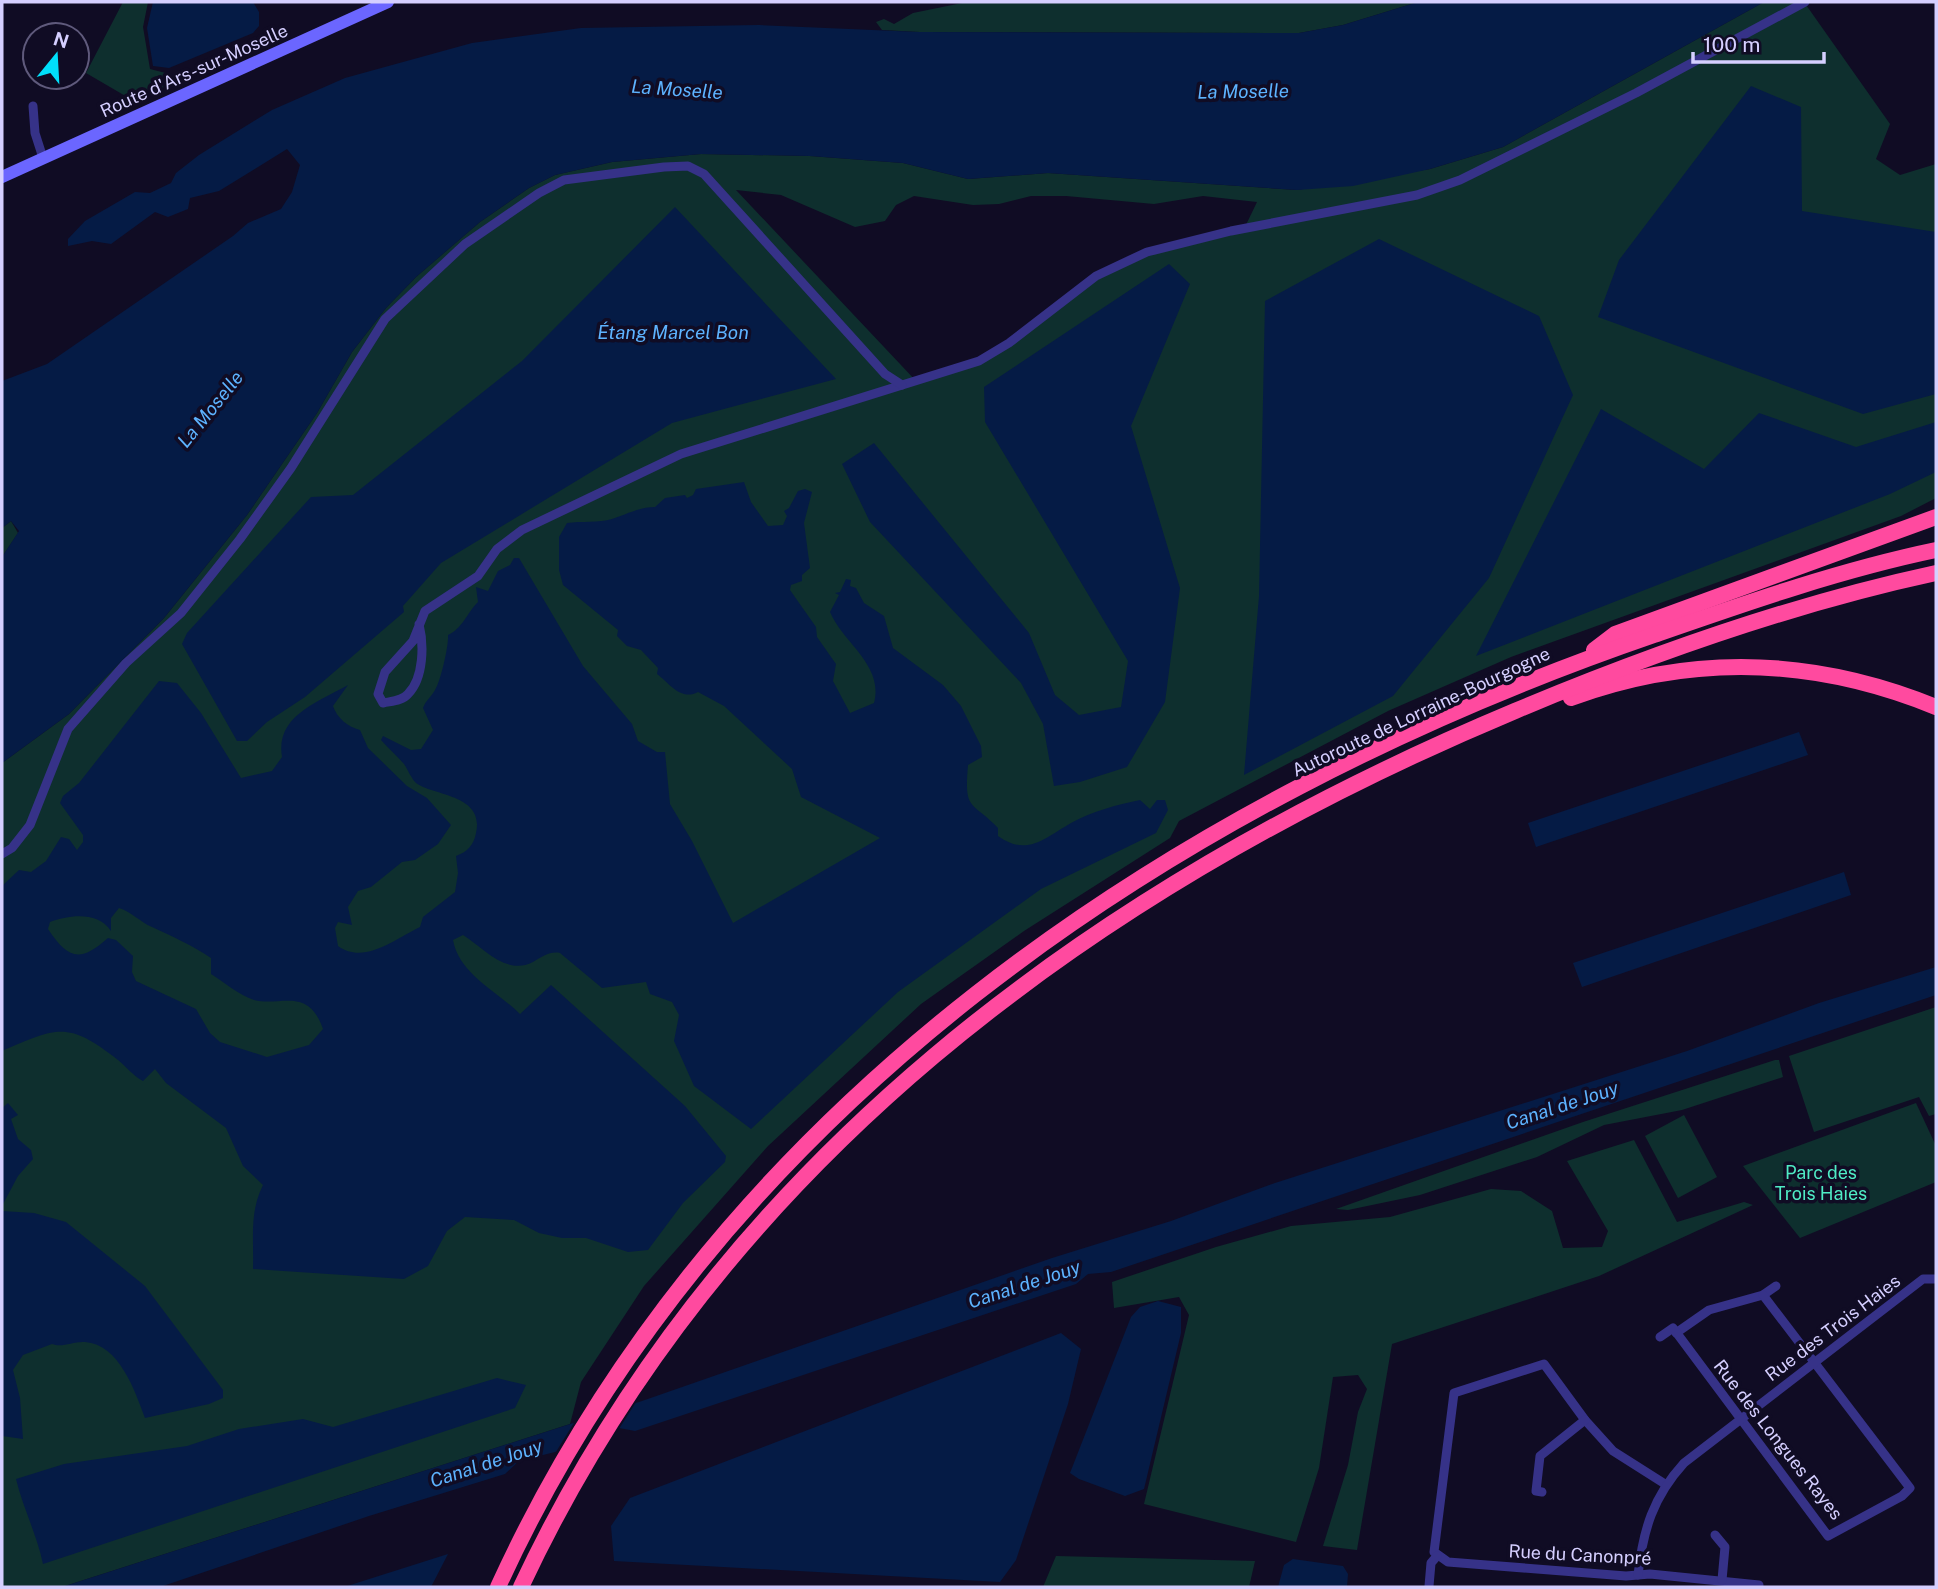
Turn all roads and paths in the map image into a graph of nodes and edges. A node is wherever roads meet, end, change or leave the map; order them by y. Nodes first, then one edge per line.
1 (388, 2) edge
2 (1805, 2) edge
3 (33, 106) dead end
4 (48, 156) junction
5 (2, 177) edge
6 (902, 385) junction
7 (1936, 517) edge
8 (1936, 549) edge
9 (1936, 573) edge
10 (419, 624) junction
11 (1581, 660) junction
12 (1936, 707) edge
13 (1459, 734) junction
14 (2, 855) edge
15 (1936, 1279) edge
16 (1776, 1286) dead end
17 (1763, 1295) junction
18 (1676, 1333) junction
19 (1660, 1337) dead end
20 (1815, 1363) junction
21 (1740, 1419) junction
22 (1585, 1420) junction
23 (1665, 1484) junction
24 (1542, 1492) dead end
25 (1715, 1535) dead end
26 (1437, 1556) junction
27 (1638, 1575) junction
28 (1722, 1580) junction
29 (1759, 1585) dead end
30 (1429, 1586) edge
31 (498, 1587) edge
32 (521, 1587) edge

1 - 4 main road, Route d'Ars-sur-Moselle
2 - 6 street
3 - 4 street
4 - 5 main road, Route d'Ars-sur-Moselle
6 - 10 street
6 - 14 street
7 - 11 highway
8 - 11 highway, Autoroute de Lorraine-Bourgogne
9 - 13 highway, Autoroute de Lorraine-Bourgogne
10 - 10 street
11 - 31 highway, Autoroute de Lorraine-Bourgogne
12 - 13 highway
13 - 32 highway, Autoroute de Lorraine-Bourgogne
15 - 20 street, Rue des Trois Haies
16 - 17 street
17 - 18 street
17 - 20 street, Rue des Longues Rayes
18 - 19 street
18 - 21 street, Rue des Longues Rayes
20 - 21 street, Rue des Trois Haies
20 - 21 street, Rue des Longues Rayes
21 - 23 street, Rue des Trois Haies
22 - 23 street
22 - 24 street
22 - 26 street
23 - 27 street, Rue des Trois Haies
25 - 28 street
26 - 27 street, Rue du Canonpré
26 - 30 street
27 - 28 street, Rue du Canonpré
28 - 29 street, Rue du Canonpré

